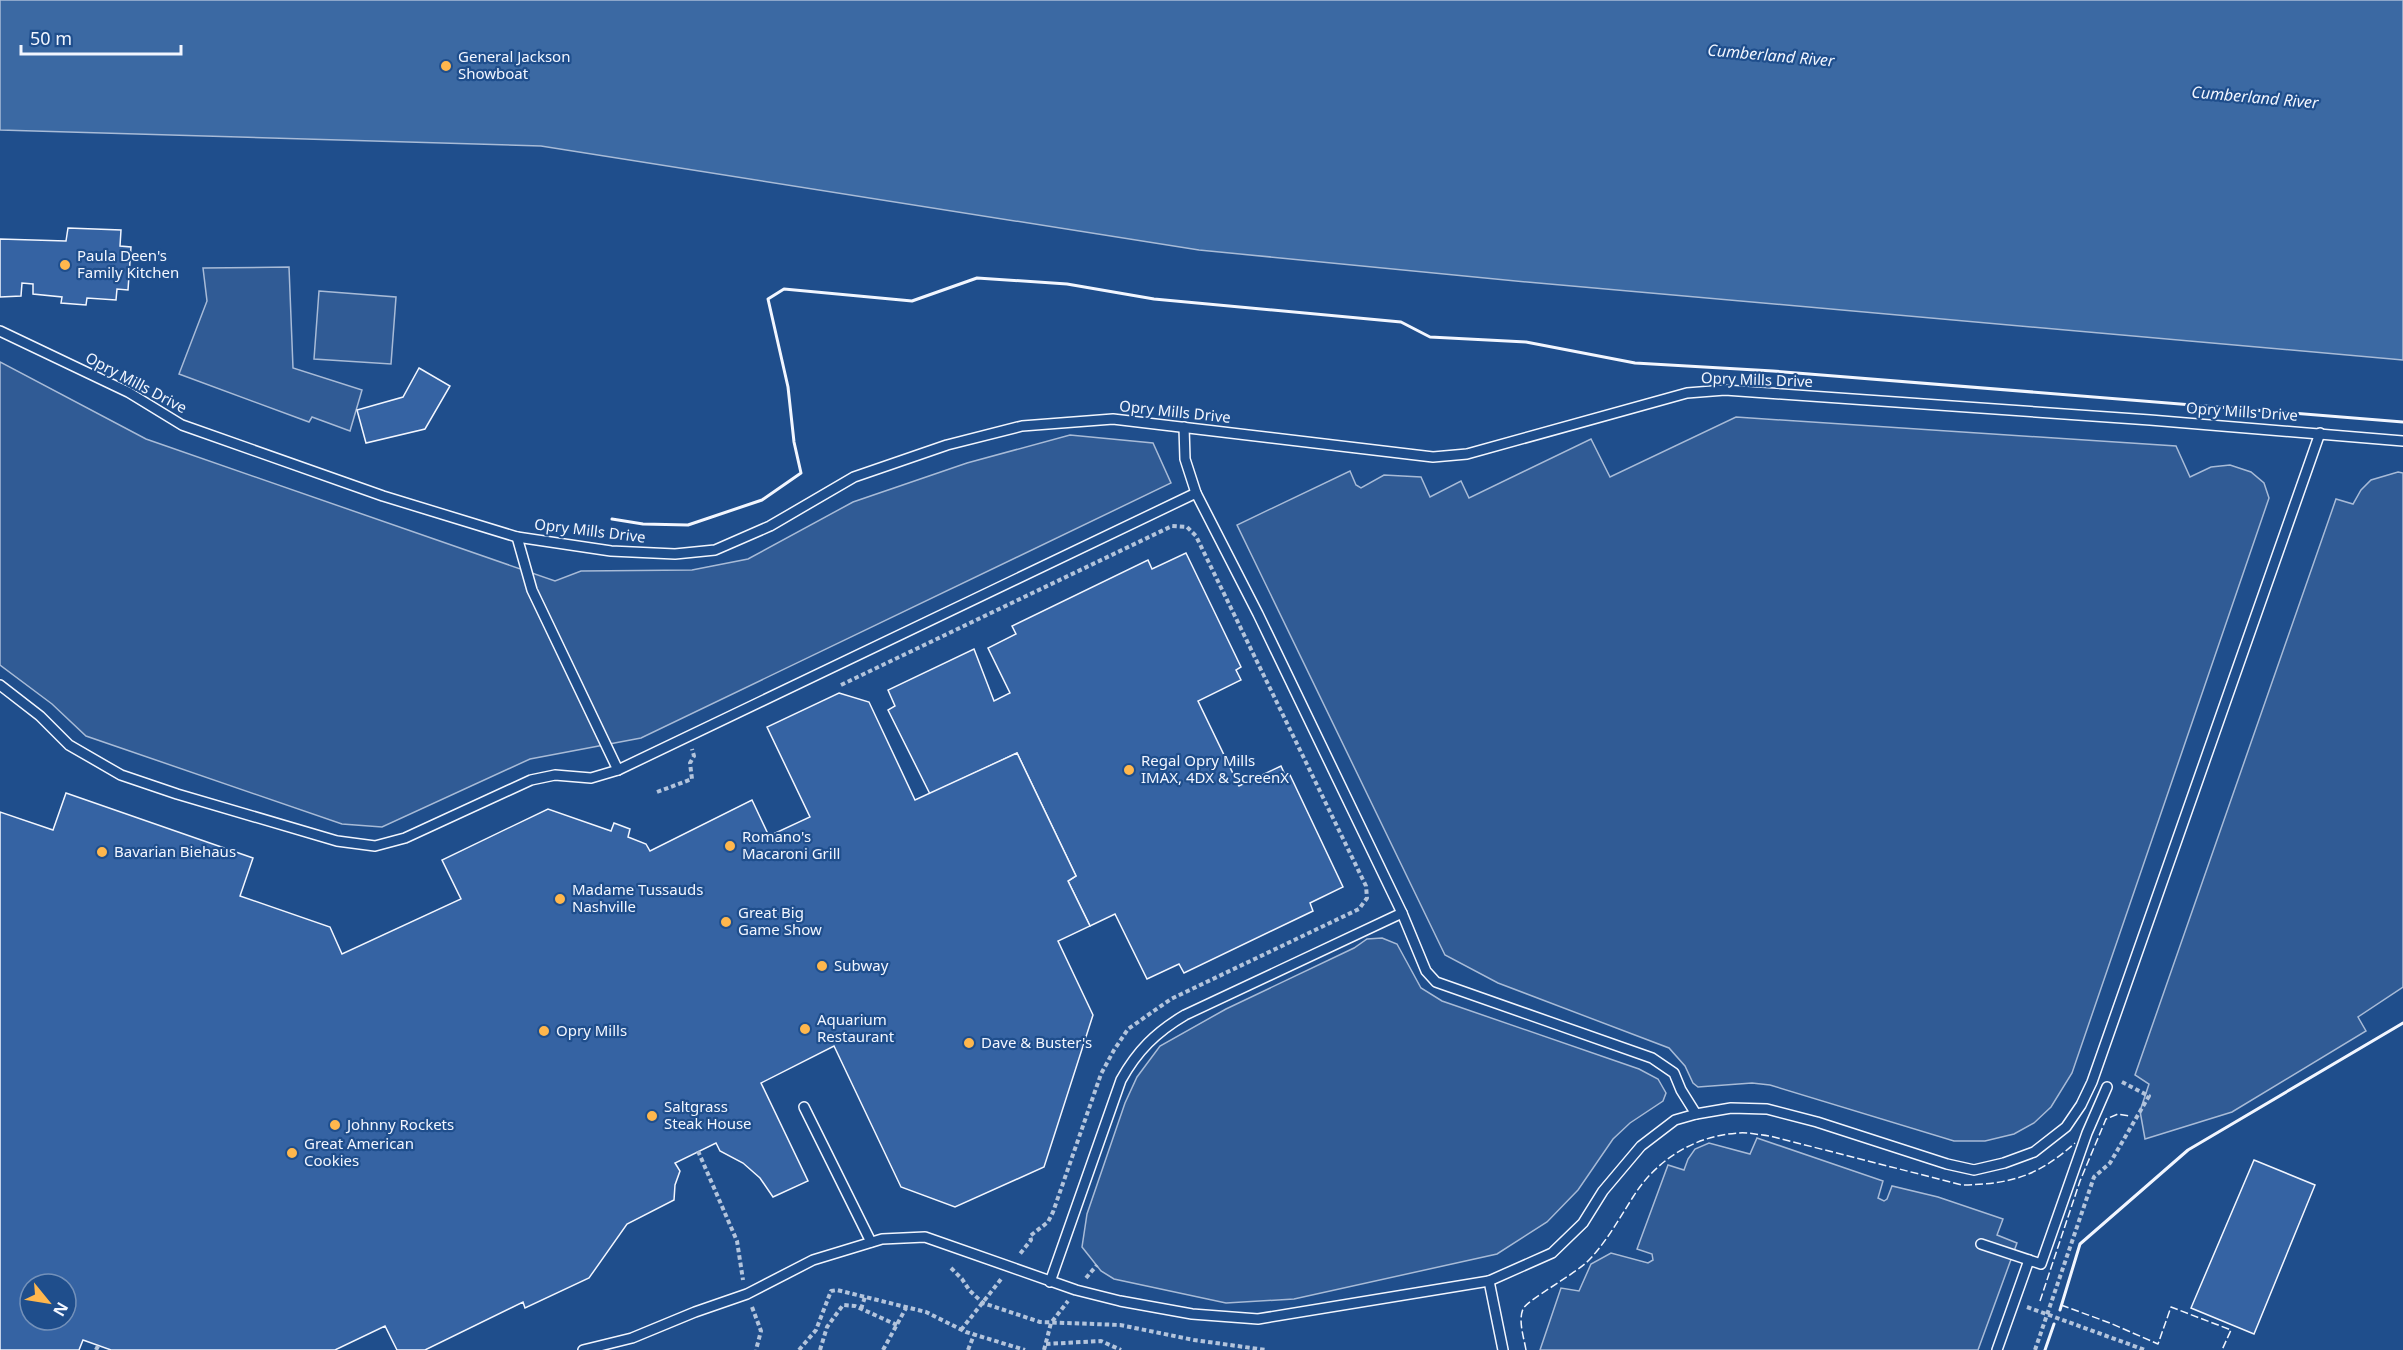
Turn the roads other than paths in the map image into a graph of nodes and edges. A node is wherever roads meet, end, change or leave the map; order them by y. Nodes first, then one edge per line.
1 (0, 331) edge
2 (1184, 427) junction
3 (2320, 433) junction
4 (2403, 441) edge
5 (1197, 493) junction
6 (517, 537) junction
7 (0, 685) edge
8 (618, 770) junction
9 (1402, 913) junction
10 (2107, 1087) dead end
11 (804, 1107) dead end
12 (1696, 1114) junction
13 (871, 1242) junction
14 (1981, 1244) dead end
15 (2029, 1260) junction
16 (1489, 1281) junction
17 (1050, 1282) junction
18 (583, 1350) edge
19 (1503, 1350) edge
20 (1997, 1350) edge

1 - 6 lane, Opry Mills Drive
2 - 3 lane, Opry Mills Drive
2 - 5 lane
2 - 6 lane, Opry Mills Drive
3 - 4 lane, Opry Mills Drive
3 - 12 lane
5 - 8 lane
5 - 9 lane
6 - 8 lane
7 - 8 lane
9 - 12 lane
9 - 17 lane
10 - 15 lane
11 - 13 lane
12 - 16 lane
13 - 17 lane
13 - 18 lane
14 - 15 lane
15 - 20 lane
16 - 17 lane
16 - 19 lane

